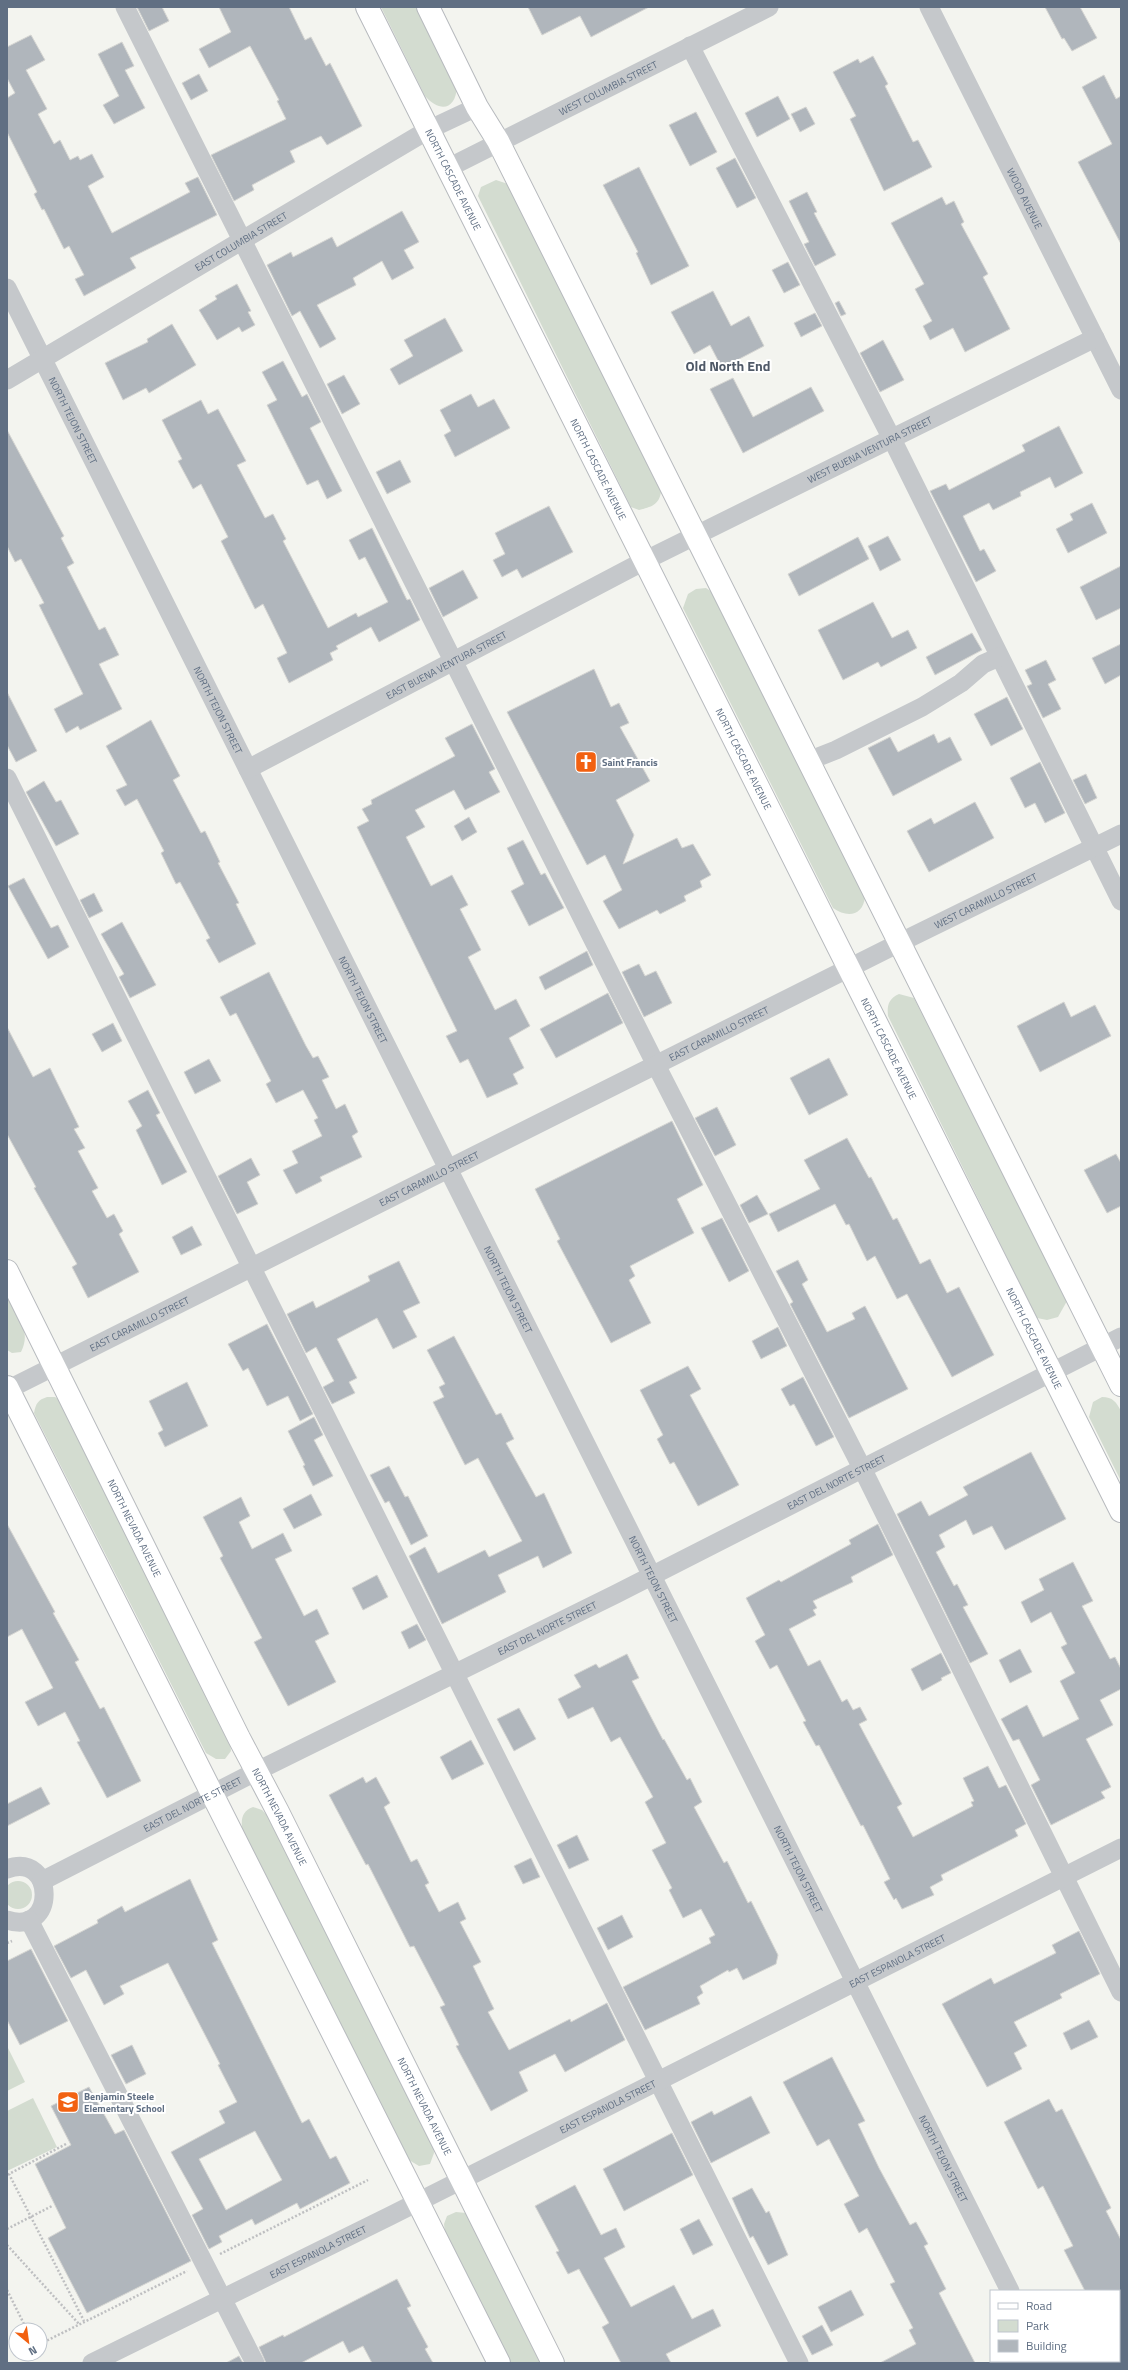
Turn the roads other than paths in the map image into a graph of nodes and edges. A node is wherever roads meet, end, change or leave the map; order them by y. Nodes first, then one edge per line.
1 (125, 7) edge
2 (367, 7) edge
3 (428, 7) edge
4 (769, 7) edge
5 (929, 7) edge
6 (690, 46) junction
7 (477, 107) junction
8 (428, 130) junction
9 (498, 141) junction
10 (448, 168) junction
11 (243, 239) junction
12 (7, 288) edge
13 (1095, 338) junction
14 (43, 359) junction
15 (7, 380) edge
16 (1121, 390) edge
17 (892, 440) junction
18 (696, 537) junction
19 (644, 561) junction
20 (999, 657) junction
21 (454, 661) junction
22 (808, 761) junction
23 (248, 769) junction
24 (7, 778) edge
25 (1121, 834) edge
26 (1095, 848) junction
27 (1121, 900) edge
28 (899, 943) junction
29 (850, 968) junction
30 (656, 1065) junction
31 (449, 1170) junction
32 (253, 1268) junction
33 (7, 1271) edge
34 (1121, 1337) edge
35 (1102, 1346) junction
36 (56, 1367) junction
37 (1051, 1371) junction
38 (1121, 1385) edge
39 (7, 1389) edge
40 (862, 1468) junction
41 (1121, 1511) edge
42 (651, 1576) junction
43 (455, 1673) junction
44 (257, 1771) junction
45 (212, 1795) junction
46 (1121, 1848) edge
47 (7, 1869) edge
48 (1064, 1876) junction
49 (42, 1881) junction
50 (7, 1920) edge
51 (29, 1920) junction
52 (856, 1982) junction
53 (1121, 1992) edge
54 (659, 2081) junction
55 (462, 2179) junction
56 (418, 2201) junction
57 (1010, 2290) edge
58 (222, 2298) junction
59 (92, 2363) edge
60 (255, 2363) edge
61 (499, 2363) edge
62 (554, 2363) edge
63 (799, 2363) edge

1 - 11 street
2 - 8 main road, NORTH CASCADE AVENUE
3 - 7 main road
4 - 6 street, WEST COLUMBIA STREET
5 - 13 street, WOOD AVENUE
6 - 9 street, WEST COLUMBIA STREET
6 - 17 street
7 - 8 street, EAST COLUMBIA STREET
7 - 9 main road
8 - 10 main road, NORTH CASCADE AVENUE
8 - 11 street, EAST COLUMBIA STREET
9 - 10 street, WEST COLUMBIA STREET
9 - 18 main road
10 - 19 main road, NORTH CASCADE AVENUE
11 - 14 street, EAST COLUMBIA STREET
11 - 21 street
12 - 14 street, NORTH TEJON STREET
13 - 16 street, WOOD AVENUE
13 - 17 street, WEST BUENA VENTURA STREET
14 - 15 street, EAST COLUMBIA STREET
14 - 23 street, NORTH TEJON STREET
17 - 18 street, WEST BUENA VENTURA STREET
17 - 20 street
18 - 19 street, WEST BUENA VENTURA STREET
18 - 22 main road
19 - 21 street, EAST BUENA VENTURA STREET
19 - 29 main road, NORTH CASCADE AVENUE
20 - 22 street
20 - 26 street
21 - 23 street, EAST BUENA VENTURA STREET
21 - 30 street
22 - 28 main road
23 - 31 street, NORTH TEJON STREET
24 - 32 street
25 - 26 street, WEST CARAMILLO STREET
26 - 27 street
26 - 28 street, WEST CARAMILLO STREET
28 - 29 street, WEST CARAMILLO STREET
28 - 35 main road
29 - 30 street, EAST CARAMILLO STREET
29 - 37 main road, NORTH CASCADE AVENUE
30 - 31 street, EAST CARAMILLO STREET
30 - 40 street
31 - 32 street, EAST CARAMILLO STREET
31 - 42 street, NORTH TEJON STREET
32 - 36 street, EAST CARAMILLO STREET
32 - 43 street
33 - 36 main road, NORTH NEVADA AVENUE
34 - 35 street, EAST DEL NORTE STREET
35 - 37 street, EAST DEL NORTE STREET
35 - 38 main road
36 - 39 street, EAST CARAMILLO STREET
36 - 44 main road, NORTH NEVADA AVENUE
37 - 40 street, EAST DEL NORTE STREET
37 - 41 main road, NORTH CASCADE AVENUE
39 - 45 main road
40 - 42 street, EAST DEL NORTE STREET
40 - 48 street
42 - 43 street, EAST DEL NORTE STREET
42 - 52 street, NORTH TEJON STREET
43 - 44 street, EAST DEL NORTE STREET
43 - 54 street
44 - 45 street, EAST DEL NORTE STREET
44 - 55 main road, NORTH NEVADA AVENUE
45 - 49 street, EAST DEL NORTE STREET
45 - 56 main road
46 - 48 street, EAST ESPANOLA STREET
47 - 49 street
48 - 52 street, EAST ESPANOLA STREET
48 - 53 street
49 - 51 street
50 - 51 street
51 - 58 street
52 - 54 street, EAST ESPANOLA STREET
52 - 57 street, NORTH TEJON STREET
54 - 55 street, EAST ESPANOLA STREET
54 - 63 street
55 - 56 street, EAST ESPANOLA STREET
55 - 62 main road, NORTH NEVADA AVENUE
56 - 58 street, EAST ESPANOLA STREET
56 - 61 main road
58 - 59 street, EAST ESPANOLA STREET
58 - 60 street

